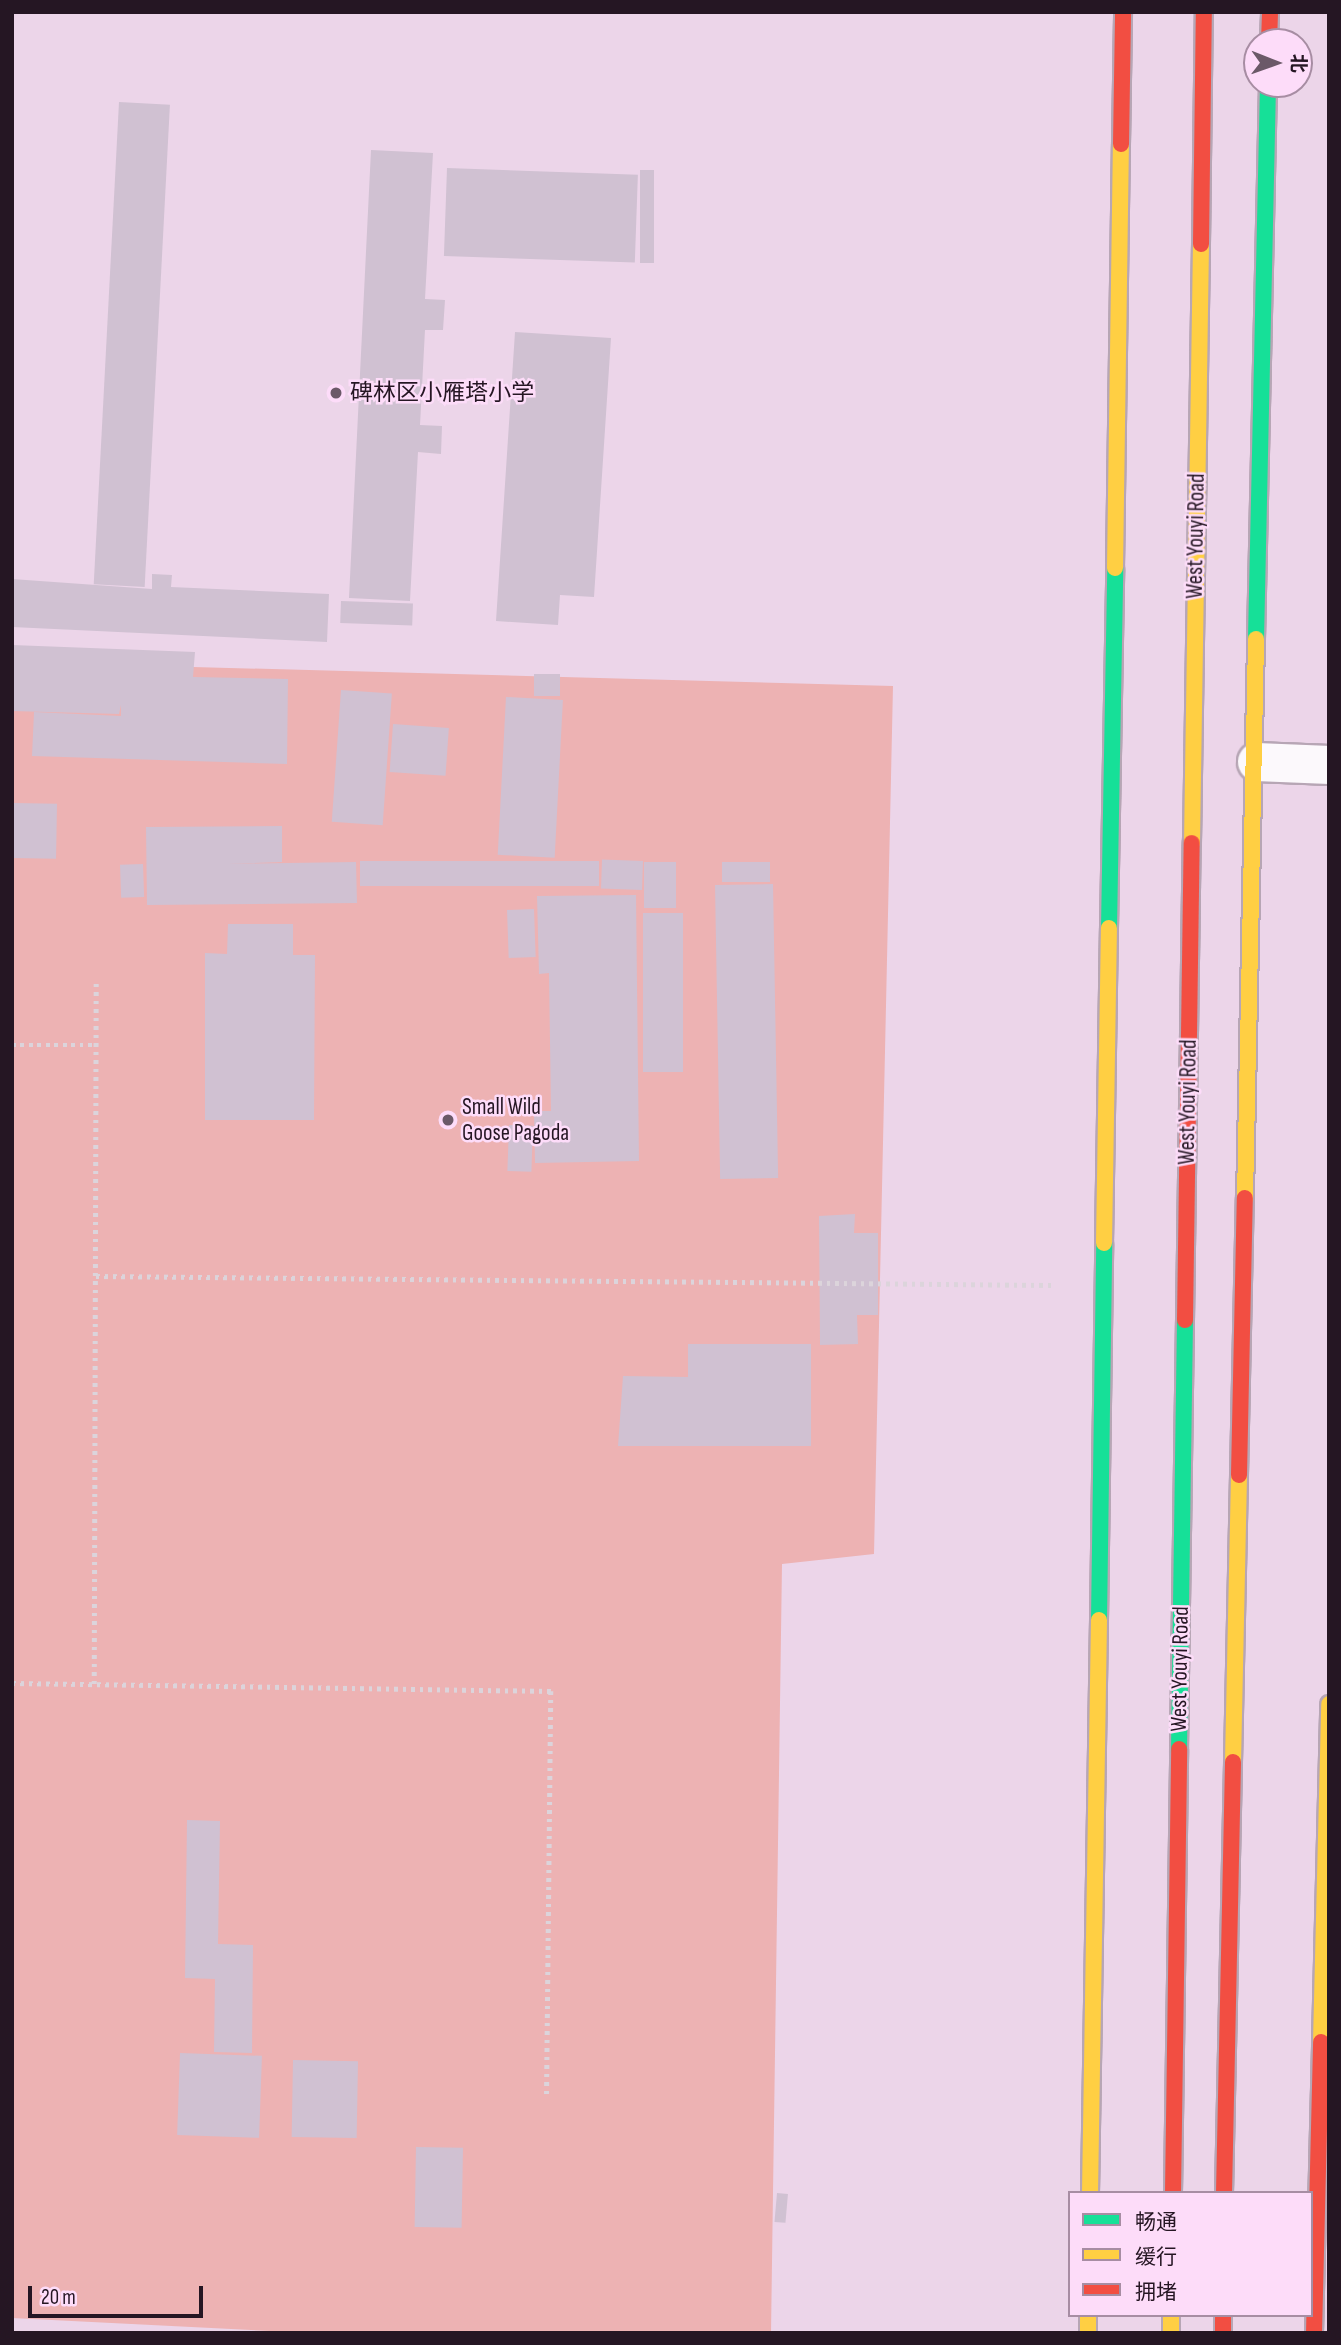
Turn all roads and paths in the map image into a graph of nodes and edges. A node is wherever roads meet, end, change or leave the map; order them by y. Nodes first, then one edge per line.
1 (1123, 12) edge
2 (1204, 12) edge
3 (1268, 98) edge
4 (1257, 762) junction
5 (1329, 765) edge
6 (96, 980) dead end
7 (12, 1045) edge
8 (96, 1045) junction
9 (96, 1276) junction
10 (1103, 1286) junction
11 (12, 1683) edge
12 (94, 1684) junction
13 (1329, 1704) edge
14 (547, 2098) dead end
15 (1090, 2191) edge
16 (1173, 2191) edge
17 (1224, 2191) edge
18 (1314, 2333) edge

1 - 10 main road
2 - 16 main road, West Youyi Road
3 - 4 main road
4 - 5 street
4 - 17 main road
6 - 8 path
7 - 8 path
8 - 9 path
9 - 10 path
9 - 12 path
10 - 15 main road
11 - 12 path
12 - 14 path
13 - 18 main road

